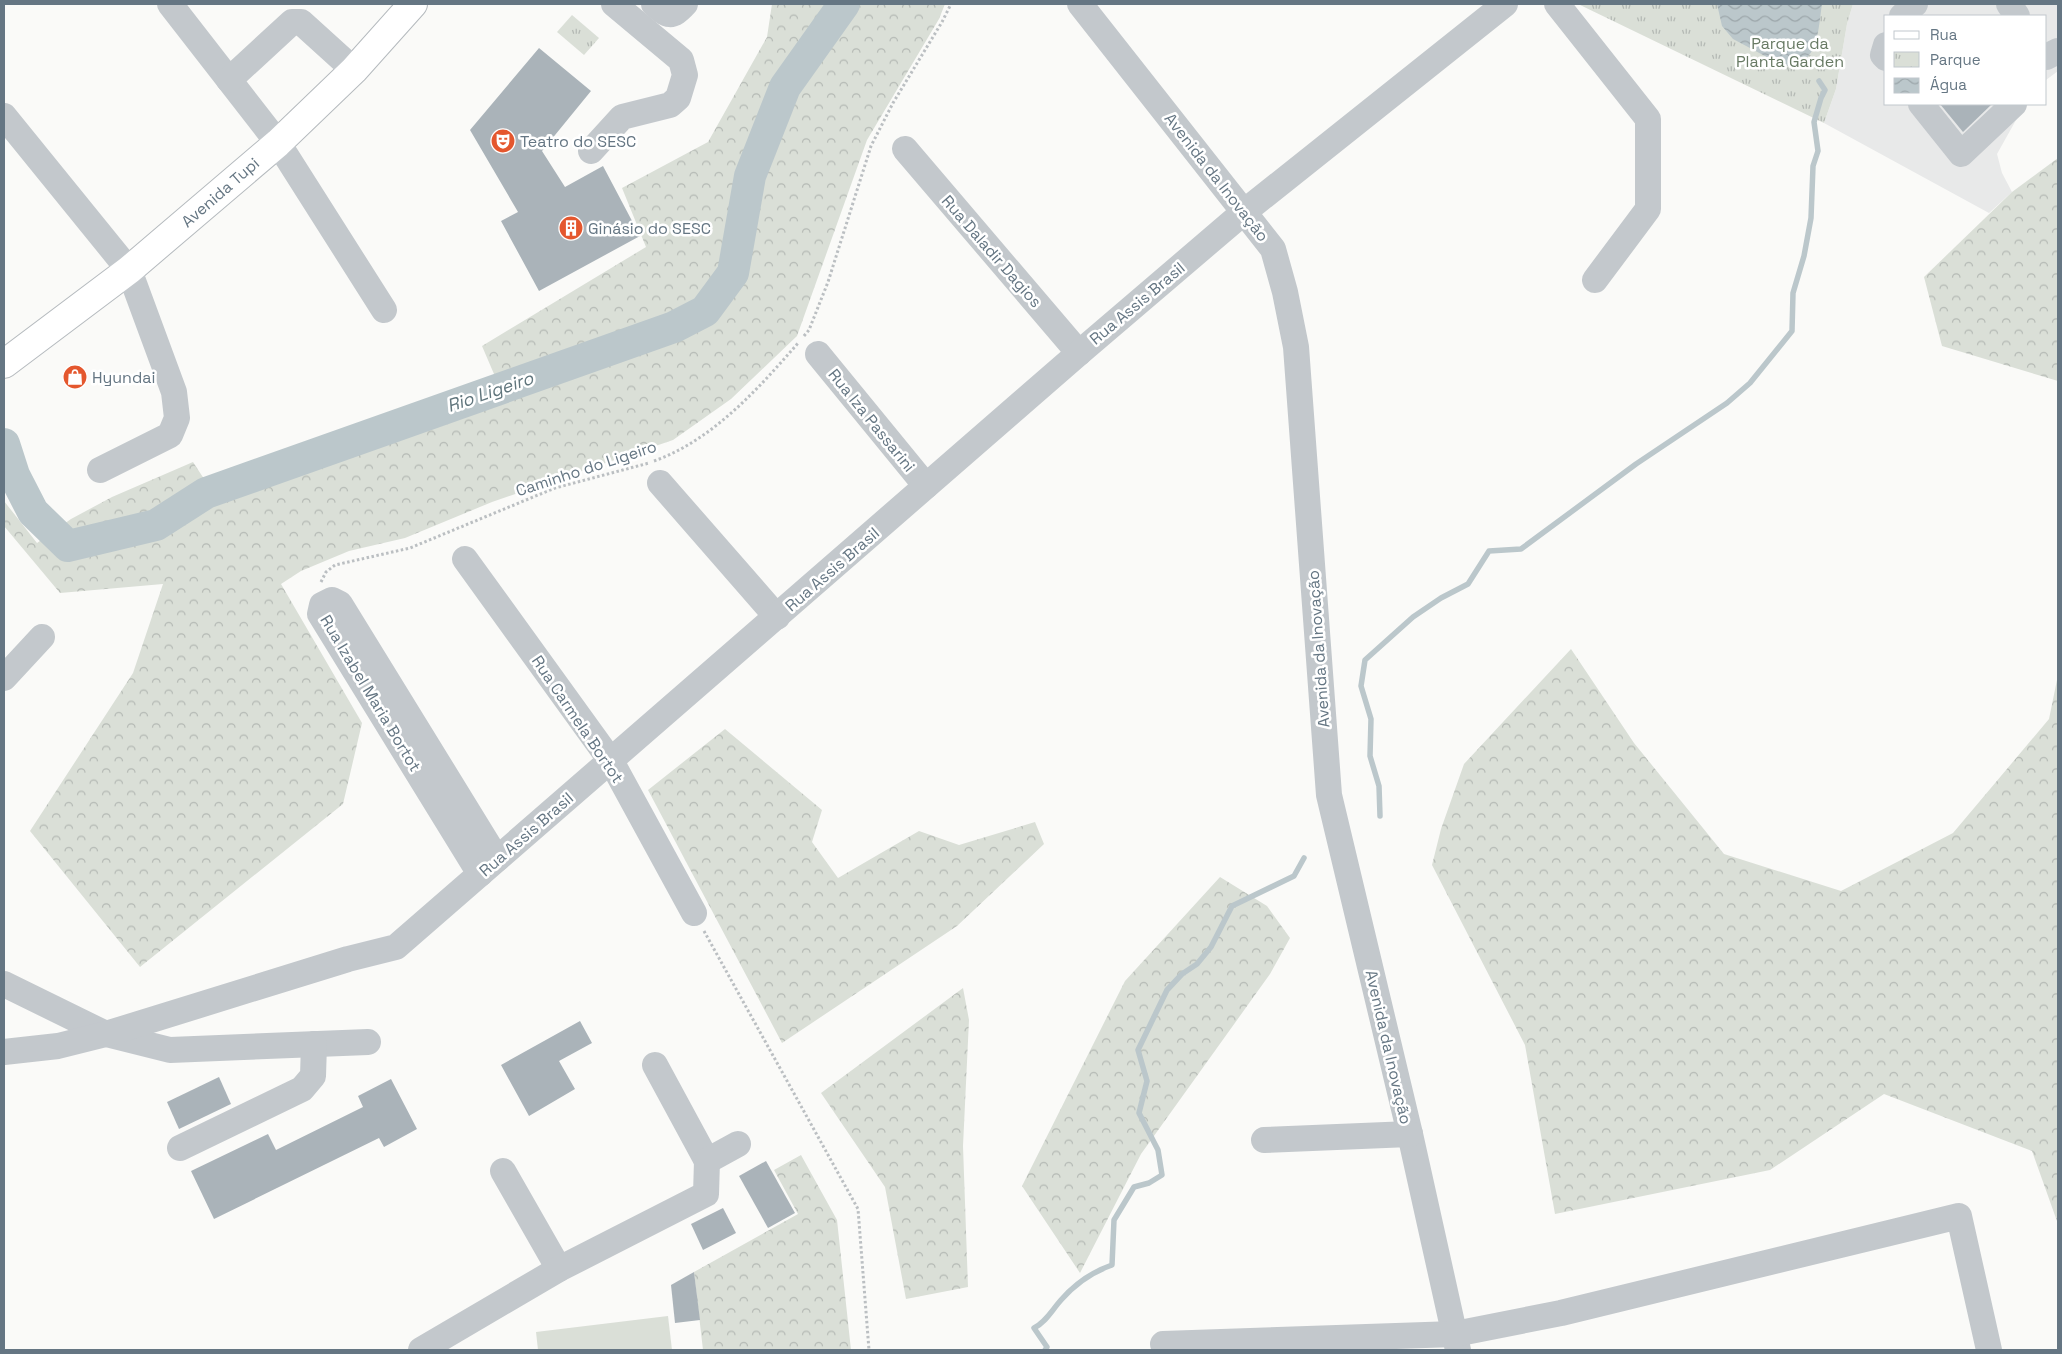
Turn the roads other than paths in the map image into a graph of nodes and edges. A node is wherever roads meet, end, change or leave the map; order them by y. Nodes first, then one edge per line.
1 (170, 4) edge
2 (413, 4) edge
3 (614, 4) edge
4 (654, 4) edge
5 (685, 4) edge
6 (1080, 4) edge
7 (1505, 4) edge
8 (1557, 4) edge
9 (1916, 4) edge
10 (2009, 4) edge
11 (1903, 15) edge
12 (2016, 15) edge
13 (354, 70) junction
14 (229, 80) junction
15 (1922, 105) edge
16 (2013, 105) edge
17 (4, 116) edge
18 (278, 143) junction
19 (905, 149) dead end
20 (591, 151) dead end
21 (1244, 212) junction
22 (129, 270) junction
23 (1596, 280) dead end
24 (384, 310) dead end
25 (1079, 353) junction
26 (818, 354) dead end
27 (5, 362) edge
28 (100, 470) dead end
29 (660, 483) dead end
30 (926, 486) junction
31 (465, 559) dead end
32 (320, 614) road end
33 (777, 617) junction
34 (42, 637) dead end
35 (4, 678) edge
36 (611, 761) junction
37 (488, 866) junction
38 (694, 913) road end
39 (4, 984) edge
40 (106, 1034) junction
41 (368, 1042) dead end
42 (314, 1044) junction
43 (4, 1052) edge
44 (655, 1065) dead end
45 (1410, 1134) junction
46 (1264, 1140) dead end
47 (738, 1144) dead end
48 (180, 1148) dead end
49 (708, 1161) junction
50 (503, 1171) dead end
51 (559, 1270) junction
52 (1456, 1342) edge
53 (1163, 1344) dead end
54 (421, 1350) edge
55 (1989, 1350) edge

1 - 14 street
2 - 13 main road, Avenida Tupi
3 - 20 street
4 - 5 street
6 - 21 street, Avenida da Inovação
7 - 21 street, Rua Assis Brasil
8 - 23 street
9 - 11 street
10 - 12 street
13 - 14 street
13 - 18 main road, Avenida Tupi
14 - 18 street
15 - 16 street
17 - 22 street
18 - 22 main road, Avenida Tupi
18 - 24 street
19 - 25 street, Rua Daladir Dagios
21 - 25 street, Rua Assis Brasil
21 - 45 street, Avenida da Inovação
22 - 27 main road, Avenida Tupi
22 - 28 street
25 - 30 street, Rua Assis Brasil
26 - 30 street, Rua Iza Passarini
29 - 33 street
30 - 33 street, Rua Assis Brasil
31 - 36 street, Rua Carmela Bortot
32 - 37 street, Rua Izabel Maria Bortot
33 - 36 street, Rua Assis Brasil
34 - 35 street
36 - 37 street, Rua Assis Brasil
36 - 38 street, Rua Carmela Bortot
37 - 40 street, Rua Assis Brasil
39 - 40 street
40 - 42 street, Rua Assis Brasil
40 - 43 street, Rua Assis Brasil
41 - 42 street, Rua Assis Brasil
42 - 48 street
44 - 49 street
45 - 46 street
45 - 52 street, Avenida da Inovação
47 - 49 street
49 - 51 street
50 - 51 street
51 - 54 street
52 - 53 street
52 - 55 street

